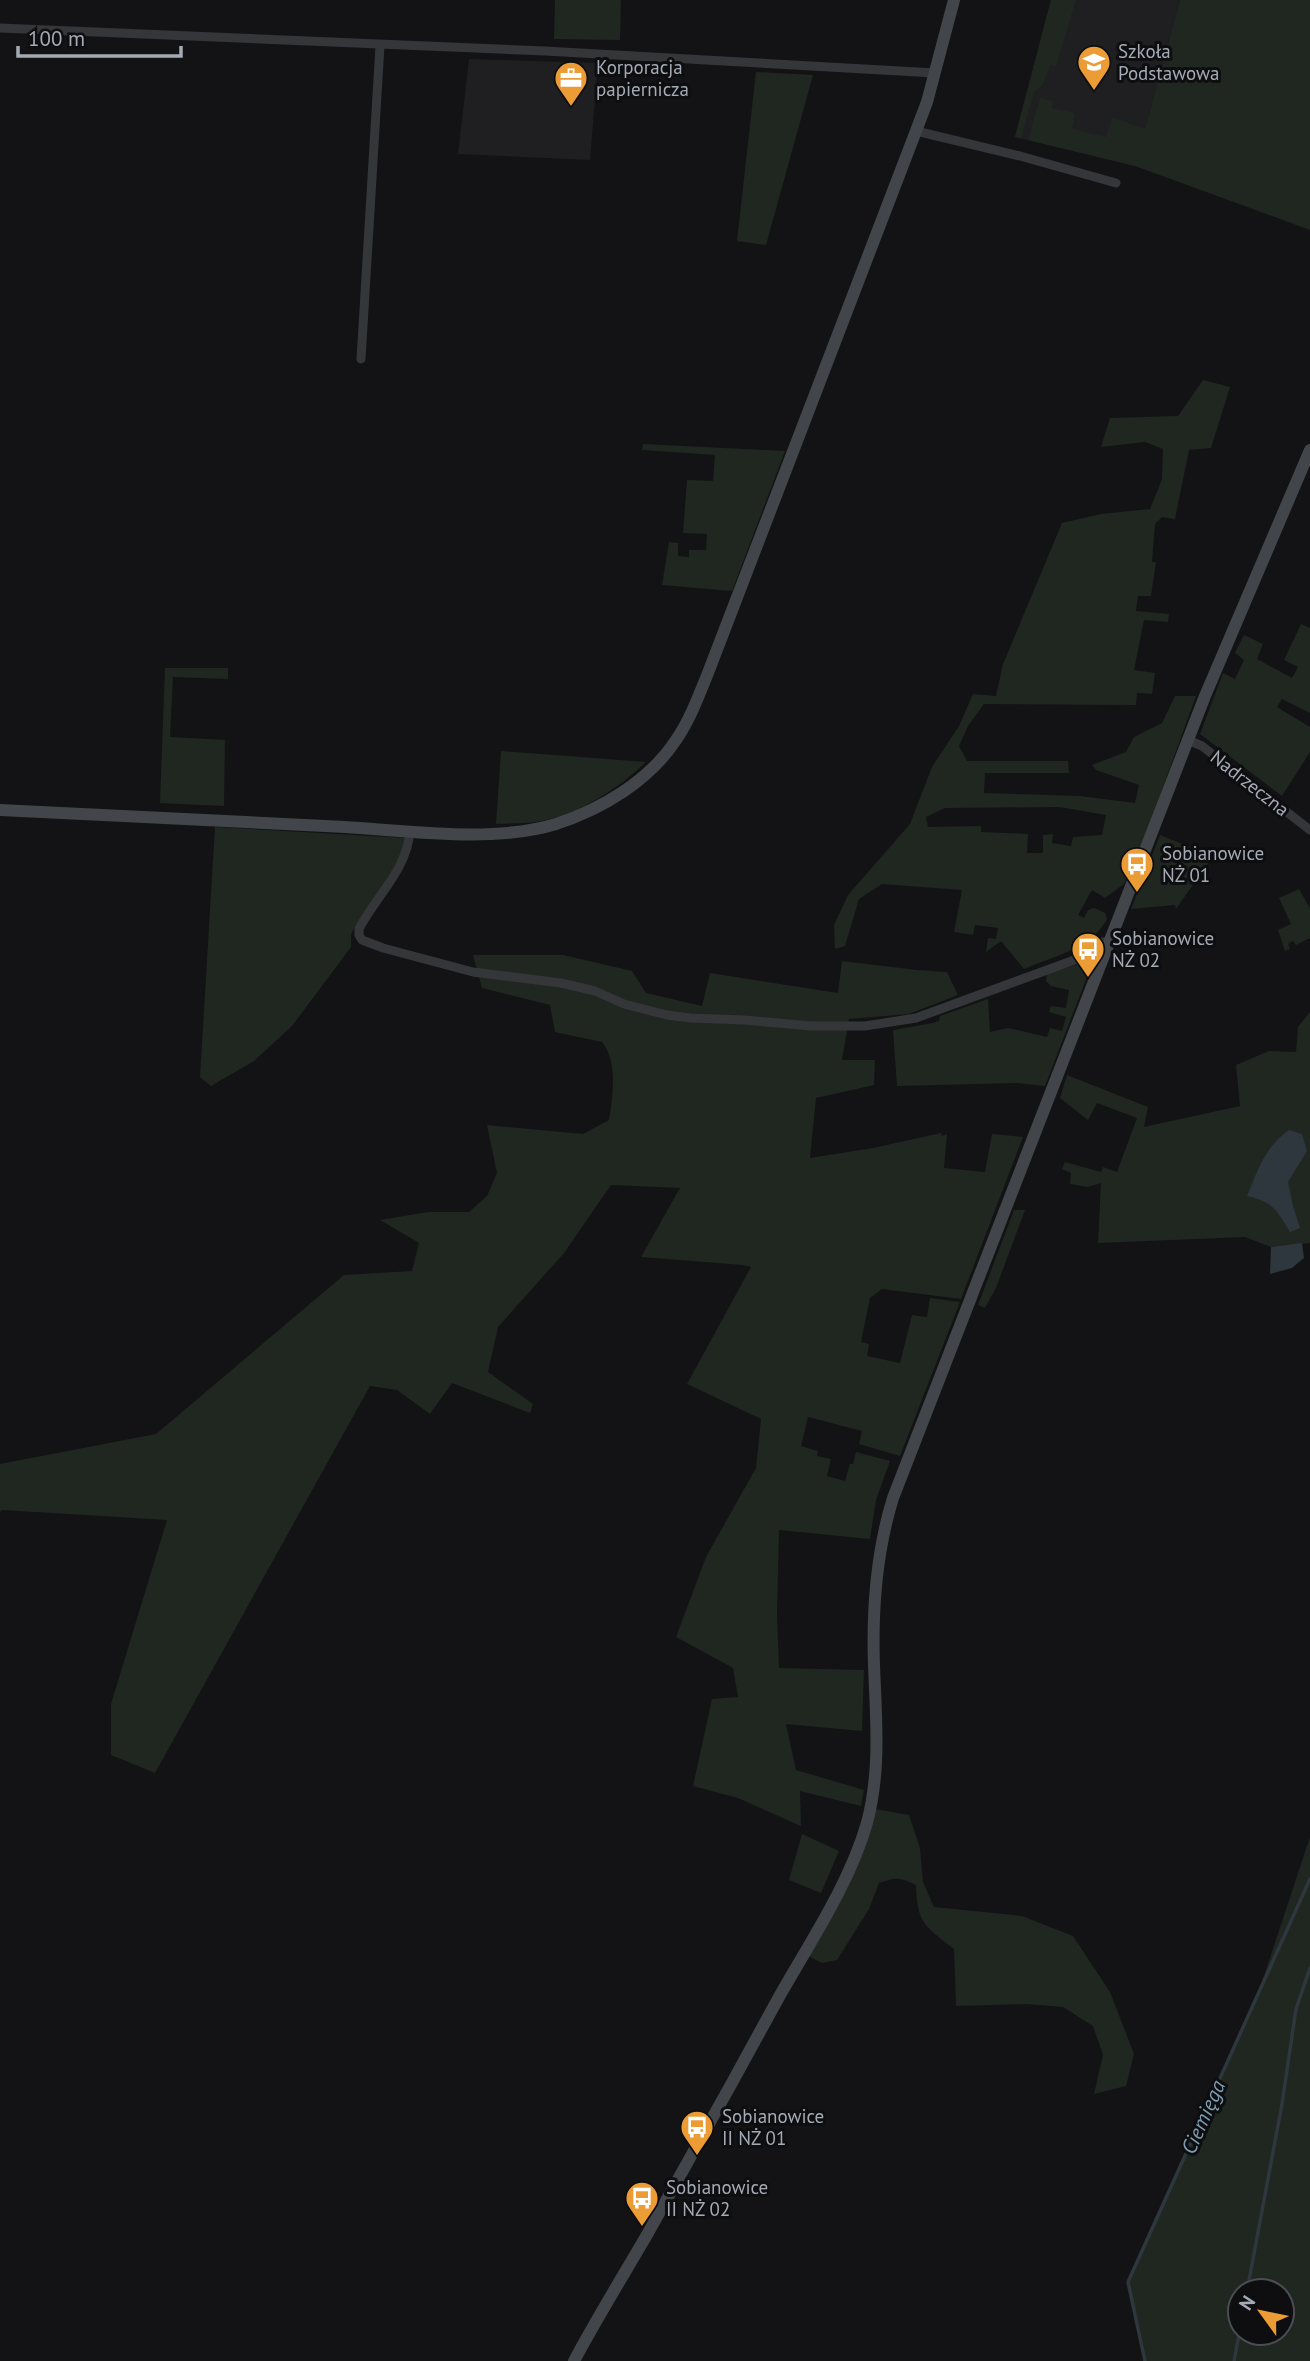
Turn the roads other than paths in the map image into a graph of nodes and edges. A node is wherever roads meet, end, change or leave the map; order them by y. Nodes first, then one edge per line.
1 (954, 0) edge
2 (0, 28) edge
3 (380, 46) junction
4 (935, 73) junction
5 (916, 131) junction
6 (1116, 183) dead end
7 (361, 359) dead end
8 (1310, 450) edge
9 (1188, 740) junction
10 (0, 810) edge
11 (1310, 830) edge
12 (410, 831) junction
13 (1109, 942) junction
14 (1077, 959) junction
15 (1096, 973) junction
16 (574, 2361) edge

1 - 4 street
2 - 3 street
3 - 4 street
3 - 7 street
4 - 5 street
5 - 6 street
5 - 12 street
8 - 9 street
9 - 11 street, Nadrzeczna
9 - 13 street
10 - 12 street
12 - 14 street
13 - 14 street
13 - 15 street
14 - 15 street
15 - 16 street

